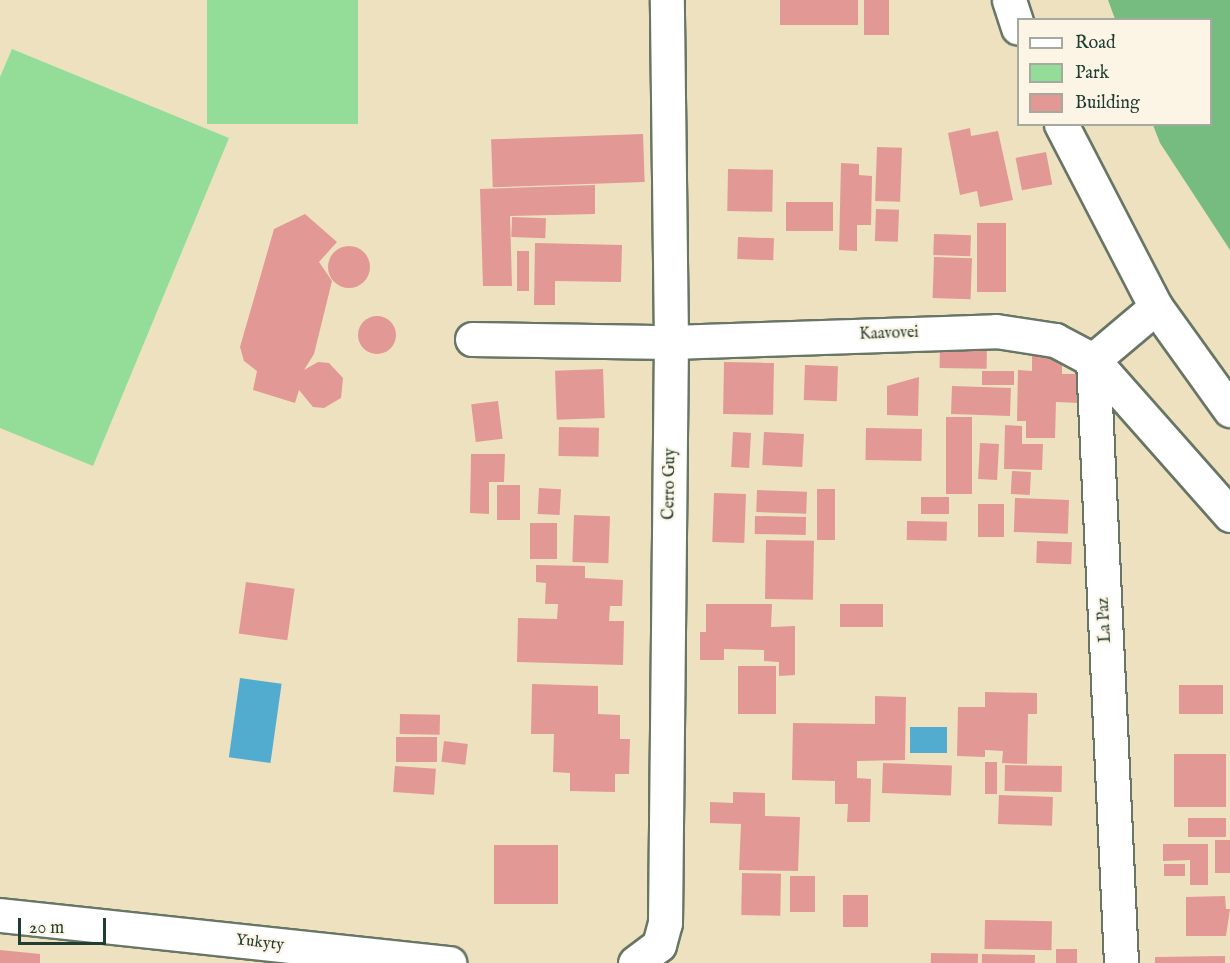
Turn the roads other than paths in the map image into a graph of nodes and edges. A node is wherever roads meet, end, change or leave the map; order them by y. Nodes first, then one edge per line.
1 (667, 0) edge
2 (1010, 0) edge
3 (1017, 24) edge
4 (1061, 126) edge
5 (1156, 307) junction
6 (472, 339) dead end
7 (671, 342) junction
8 (1093, 360) junction
9 (1230, 410) edge
10 (1230, 515) edge
11 (0, 915) edge
12 (639, 962) edge
13 (449, 963) edge
14 (1120, 963) edge

1 - 7 street, Cerro Guy
2 - 3 street
4 - 5 street
5 - 8 street
5 - 9 street
6 - 7 street, Kaavovei
7 - 8 street, Kaavovei
7 - 12 street, Cerro Guy
8 - 10 street, Kaavovei
8 - 14 street, La Paz
11 - 13 street, Yukyty

